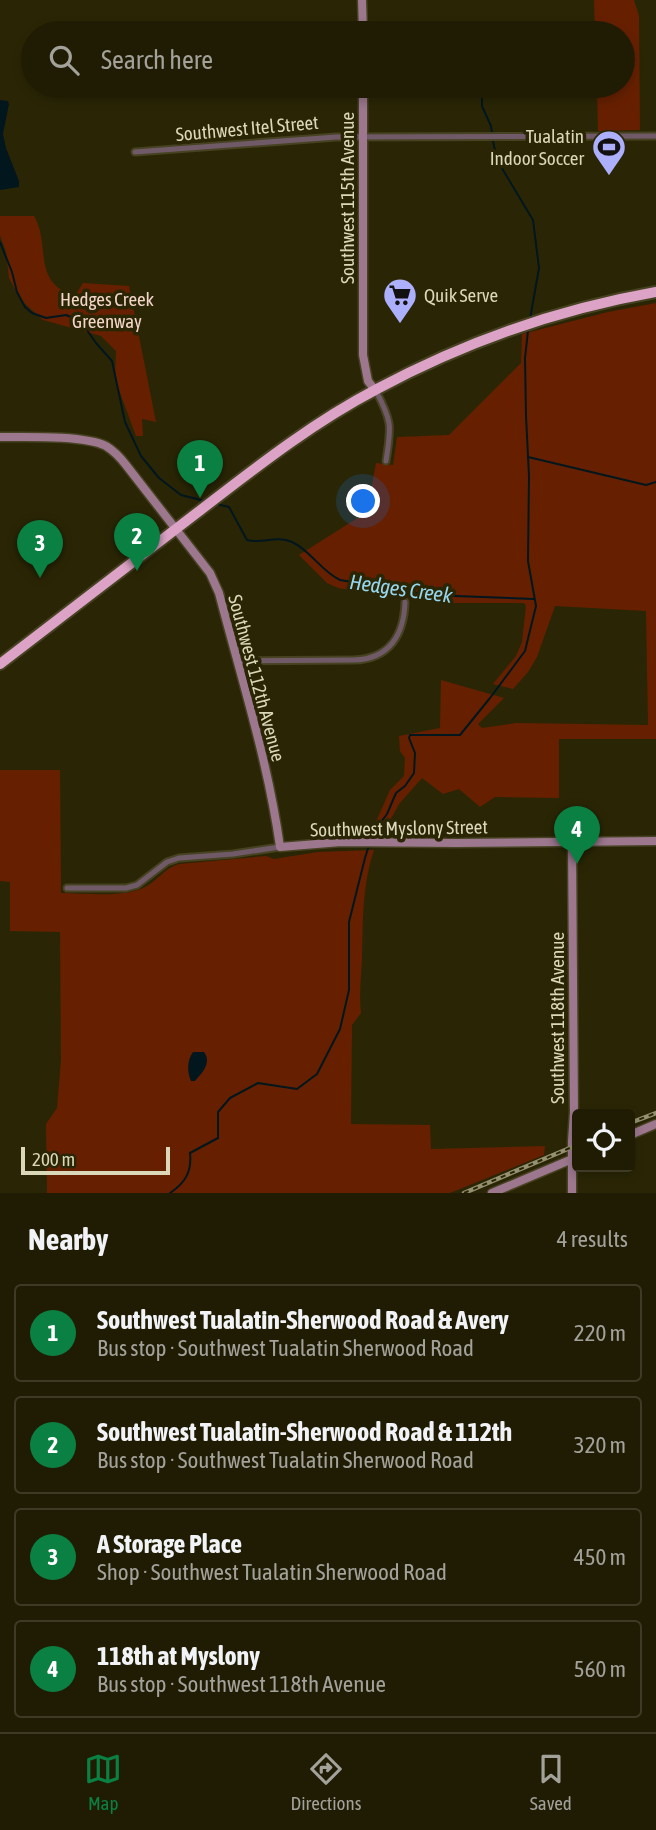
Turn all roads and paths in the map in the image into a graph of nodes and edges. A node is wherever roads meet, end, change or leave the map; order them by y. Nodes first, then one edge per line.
1 (362, 0) edge
2 (363, 21) edge
3 (363, 98) edge
4 (656, 136) edge
5 (362, 137) junction
6 (135, 152) dead end
7 (656, 292) edge
8 (375, 390) junction
9 (0, 437) edge
10 (386, 461) dead end
11 (176, 530) junction
12 (405, 602) dead end
13 (237, 661) junction
14 (0, 664) edge
15 (656, 841) edge
16 (572, 842) junction
17 (279, 848) junction
18 (67, 888) dead end
19 (574, 1109) edge
20 (656, 1124) edge
21 (635, 1133) edge
22 (572, 1159) edge
23 (574, 1172) edge
24 (492, 1193) edge
25 (572, 1193) edge

1 - 2 street
3 - 5 street, Southwest 115th Avenue
4 - 5 street, Southwest Itel Street
5 - 6 street, Southwest Itel Street
5 - 8 street, Southwest 115th Avenue
7 - 8 highway
8 - 10 street, Southwest 115th Avenue
8 - 11 highway
9 - 11 street, Southwest 112th Avenue
11 - 13 street, Southwest 112th Avenue
11 - 14 highway
12 - 13 street
13 - 17 street, Southwest 112th Avenue
15 - 16 street, Southwest Myslony Street
16 - 17 street, Southwest Myslony Street
16 - 19 street, Southwest 118th Avenue
17 - 18 street, Southwest Myslony Street
20 - 21 street
22 - 24 street
23 - 25 street, Southwest 118th Avenue

